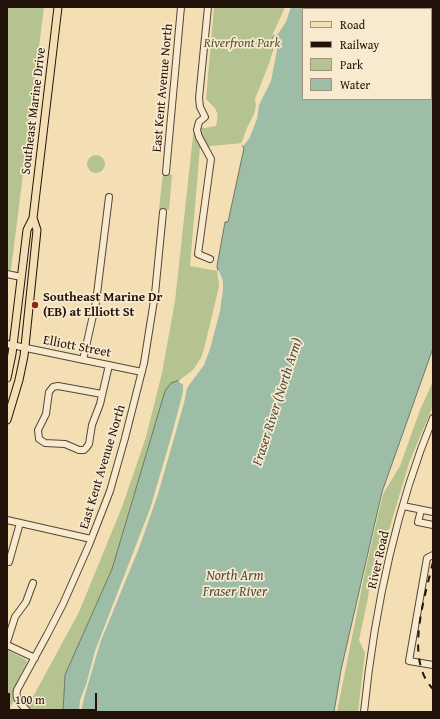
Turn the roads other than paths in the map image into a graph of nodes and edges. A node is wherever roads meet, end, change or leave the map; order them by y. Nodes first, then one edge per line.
1 (58, 7) edge
2 (181, 7) edge
3 (208, 7) edge
4 (166, 172) dead end
5 (109, 196) dead end
6 (163, 212) dead end
7 (34, 218) junction
8 (210, 259) dead end
9 (7, 274) edge
10 (20, 276) junction
11 (10, 345) edge
12 (25, 348) junction
13 (83, 360) junction
14 (109, 365) junction
15 (8, 370) edge
16 (142, 372) junction
17 (7, 378) edge
18 (102, 394) junction
19 (433, 418) edge
20 (7, 420) edge
21 (403, 506) junction
22 (420, 510) junction
23 (433, 512) edge
24 (7, 520) edge
25 (20, 523) junction
26 (433, 526) edge
27 (91, 539) junction
28 (433, 555) edge
29 (9, 562) dead end
30 (33, 583) dead end
31 (7, 643) edge
32 (35, 658) junction
33 (433, 665) edge
34 (27, 710) edge
35 (364, 712) edge

1 - 7 main road, Southeast Marine Drive
2 - 4 street, East Kent Avenue North
3 - 8 street
5 - 13 street
6 - 16 street, East Kent Avenue North
7 - 10 main road, Southeast Marine Drive
7 - 12 main road, Southeast Marine Drive
9 - 10 street
10 - 11 main road, Southeast Marine Drive
11 - 12 street, Elliott Street
11 - 15 main road, Southeast Marine Drive
12 - 13 street, Elliott Street
12 - 20 main road, Southeast Marine Drive
13 - 14 street, Elliott Street
14 - 16 street, Elliott Street
14 - 18 street
15 - 17 main road, Southeast Marine Drive
16 - 27 street, East Kent Avenue North
18 - 18 street
19 - 21 street, River Road
21 - 22 street
21 - 35 street, River Road
22 - 23 street
22 - 26 street
24 - 25 street
25 - 27 street
25 - 29 street
27 - 32 street, East Kent Avenue North
28 - 33 street
30 - 31 street
31 - 32 street
32 - 34 street, East Kent Avenue North

